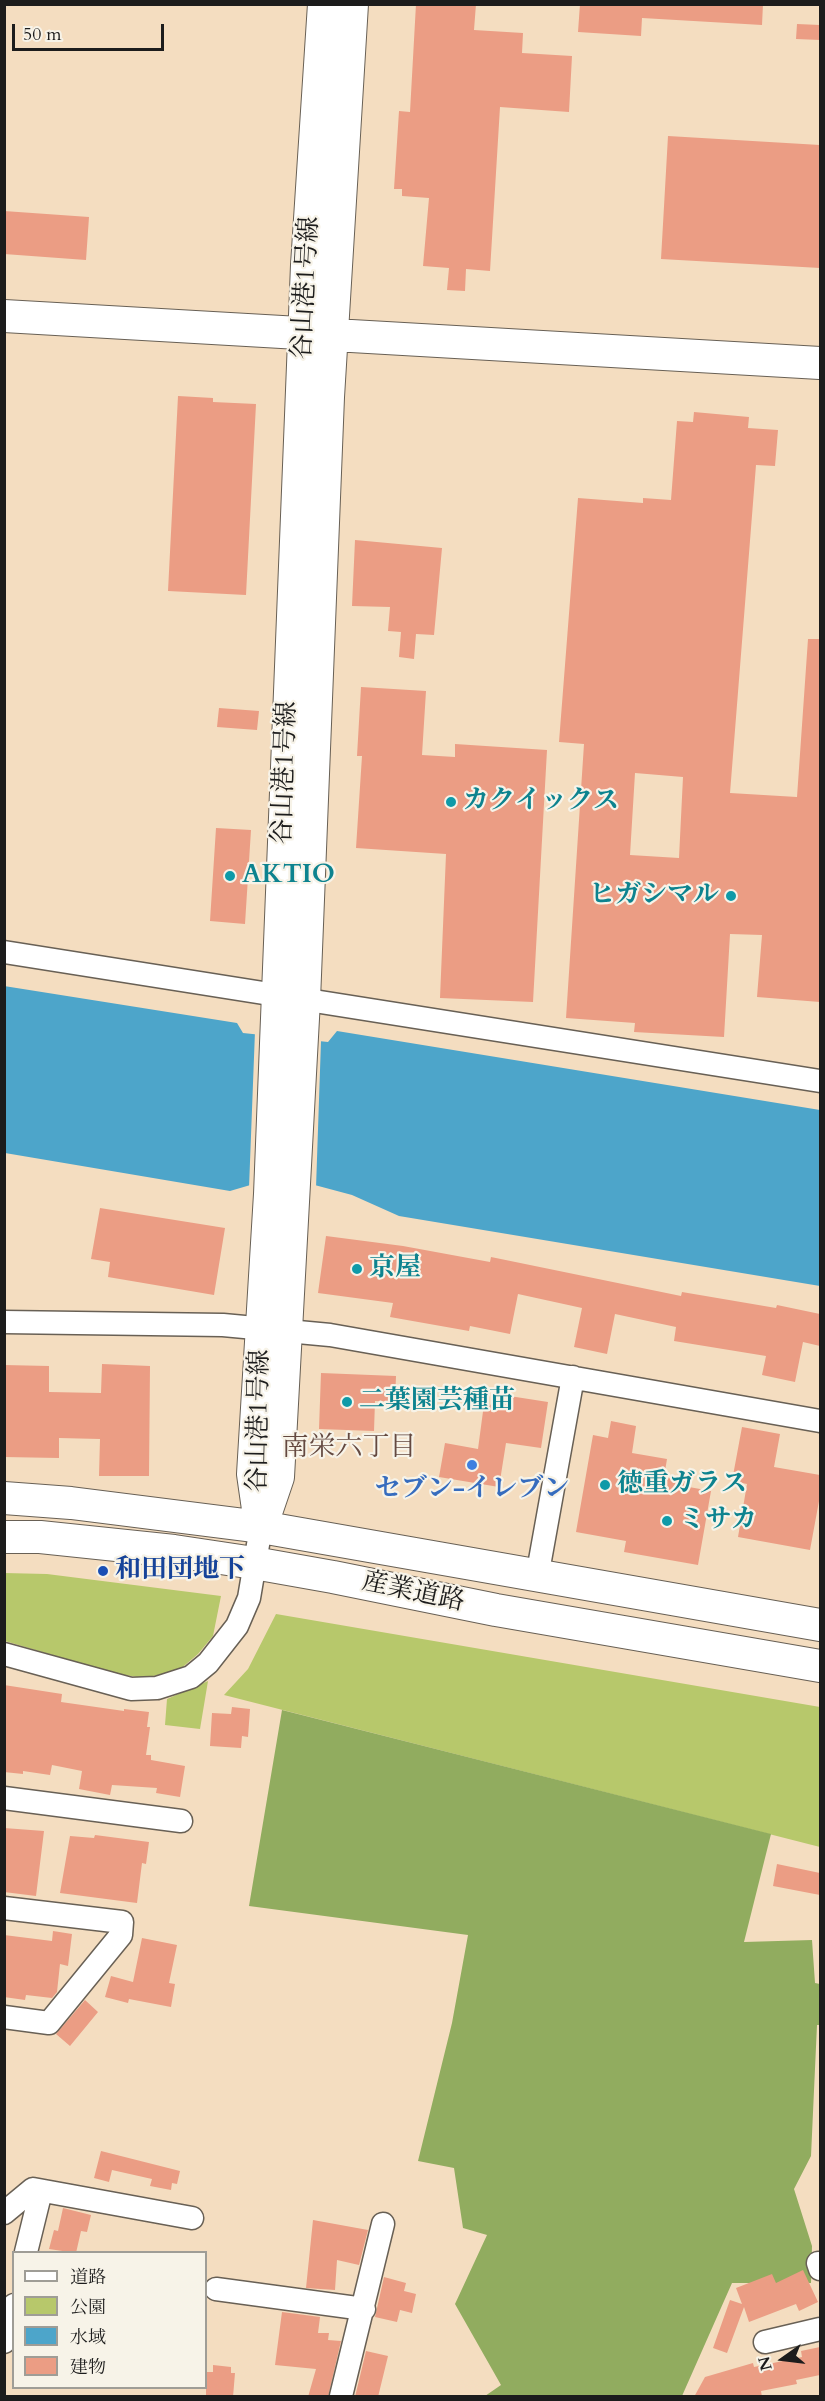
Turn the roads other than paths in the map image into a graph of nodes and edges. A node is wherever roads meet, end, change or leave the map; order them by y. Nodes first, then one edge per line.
1 (324, 4) edge
2 (352, 4) edge
3 (4, 316) edge
4 (318, 334) junction
5 (820, 363) edge
6 (4, 952) edge
7 (291, 997) junction
8 (820, 1081) edge
9 (4, 1322) edge
10 (274, 1330) junction
11 (573, 1377) junction
12 (820, 1421) edge
13 (4, 1498) edge
14 (261, 1527) junction
15 (4, 1537) edge
16 (254, 1563) junction
17 (537, 1577) junction
18 (820, 1625) edge
19 (4, 1654) edge
20 (820, 1666) edge
21 (4, 1798) edge
22 (181, 1821) dead end
23 (4, 1908) edge
24 (4, 2017) edge
25 (41, 2191) junction
26 (4, 2213) edge
27 (192, 2218) dead end
28 (383, 2224) dead end
29 (26, 2251) edge
30 (216, 2289) dead end
31 (363, 2309) junction
32 (12, 2312) edge
33 (820, 2329) edge
34 (4, 2342) edge
35 (765, 2342) dead end
36 (341, 2397) edge

1 - 4 street, 谷山港1号線
2 - 4 street, 谷山港1号線
3 - 4 street
4 - 5 street
4 - 7 street, 谷山港1号線
6 - 7 street
7 - 8 street
7 - 10 street, 谷山港1号線
9 - 10 street
10 - 11 street
10 - 14 street, 谷山港1号線
11 - 12 street
11 - 17 street
13 - 14 street, 産業道路
14 - 16 street
14 - 17 street, 産業道路
15 - 16 street, 産業道路
16 - 19 street
16 - 20 street, 産業道路
17 - 18 street, 産業道路
21 - 22 street
23 - 24 street
25 - 26 street
25 - 27 street
25 - 29 street
28 - 31 street
30 - 31 street
31 - 36 street
32 - 34 street
33 - 35 street

